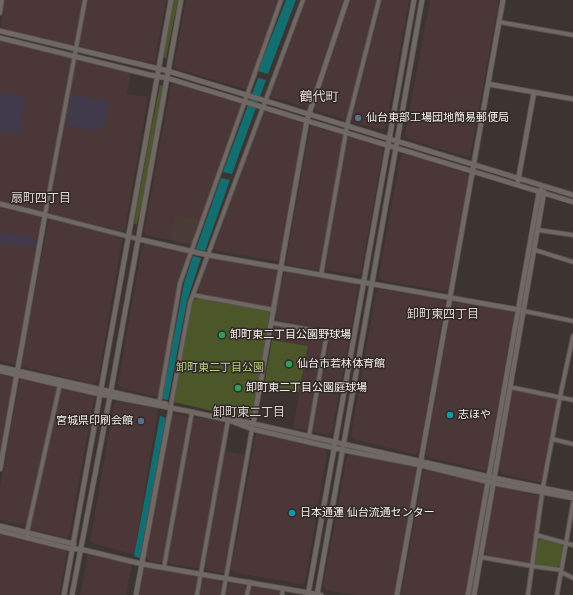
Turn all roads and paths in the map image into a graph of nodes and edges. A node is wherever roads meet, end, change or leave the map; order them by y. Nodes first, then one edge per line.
1 (2, 0) edge
2 (85, 0) edge
3 (170, 0) edge
4 (181, 0) edge
5 (281, 0) edge
6 (303, 0) edge
7 (347, 0) edge
8 (379, 0) edge
9 (414, 0) edge
10 (422, 0) edge
11 (503, 0) edge
12 (0, 13) edge
13 (499, 22) junction
14 (0, 31) edge
15 (573, 35) edge
16 (0, 38) edge
17 (77, 49) junction
18 (75, 56) junction
19 (159, 70) junction
20 (168, 71) junction
21 (158, 76) junction
22 (167, 78) junction
23 (488, 84) junction
24 (534, 92) junction
25 (247, 95) junction
26 (573, 99) edge
27 (245, 101) junction
28 (266, 101) junction
29 (262, 106) junction
30 (309, 114) junction
31 (307, 120) junction
32 (347, 126) junction
33 (346, 132) junction
34 (389, 139) junction
35 (397, 141) junction
36 (388, 146) junction
37 (396, 148) junction
38 (474, 165) junction
39 (472, 172) junction
40 (518, 179) junction
41 (517, 185) junction
42 (544, 186) junction
43 (539, 192) junction
44 (545, 193) junction
45 (573, 196) edge
46 (573, 202) edge
47 (0, 204) edge
48 (45, 215) junction
49 (538, 230) junction
50 (573, 235) edge
51 (128, 237) junction
52 (138, 239) junction
53 (535, 250) junction
54 (191, 251) junction
55 (208, 255) junction
56 (573, 262) edge
57 (281, 268) junction
58 (321, 275) junction
59 (364, 282) junction
60 (372, 284) junction
61 (193, 295) junction
62 (450, 298) junction
63 (274, 310) junction
64 (518, 310) junction
65 (524, 311) junction
66 (573, 321) edge
67 (272, 323) junction
68 (328, 333) junction
69 (573, 336) edge
70 (354, 338) junction
71 (572, 345) edge
72 (0, 367) edge
73 (0, 371) edge
74 (17, 373) junction
75 (61, 383) junction
76 (510, 387) junction
77 (100, 389) junction
78 (100, 394) junction
79 (111, 394) junction
80 (560, 397) junction
81 (573, 400) edge
82 (159, 404) junction
83 (171, 406) junction
84 (192, 412) junction
85 (228, 420) junction
86 (253, 426) junction
87 (309, 436) junction
88 (552, 439) junction
89 (344, 444) junction
90 (573, 444) edge
91 (335, 445) junction
92 (342, 450) junction
93 (420, 463) junction
94 (0, 469) edge
95 (488, 479) junction
96 (494, 480) junction
97 (543, 490) junction
98 (573, 494) edge
99 (573, 498) edge
100 (573, 503) edge
101 (0, 526) edge
102 (0, 531) edge
103 (26, 535) junction
104 (536, 535) junction
105 (566, 543) junction
106 (573, 545) edge
107 (72, 546) junction
108 (80, 549) junction
109 (480, 557) junction
110 (142, 564) junction
111 (532, 566) junction
112 (164, 567) junction
113 (561, 571) junction
114 (201, 573) junction
115 (226, 578) junction
116 (573, 578) edge
117 (250, 582) junction
118 (283, 588) junction
119 (309, 594) edge
120 (64, 595) edge
121 (72, 595) edge
122 (136, 595) edge
123 (198, 595) edge
124 (223, 595) edge
125 (247, 595) edge
126 (282, 595) edge
127 (318, 595) edge
128 (397, 595) edge
129 (468, 595) edge
130 (474, 595) edge
131 (528, 595) edge
132 (557, 595) edge

1 - 12 street
2 - 17 street
3 - 19 street
4 - 20 street
5 - 25 street
6 - 28 street
7 - 30 street
8 - 32 street
9 - 34 street
10 - 35 street
11 - 13 street
13 - 15 street
13 - 23 street
14 - 17 street
16 - 18 street
17 - 18 street
17 - 19 street
18 - 21 street
18 - 48 street
19 - 20 street
19 - 21 street
20 - 22 street
20 - 25 street
21 - 22 street
21 - 51 street
22 - 27 street
22 - 52 street
23 - 24 street
23 - 38 street
24 - 26 street
24 - 40 street
25 - 27 street
25 - 28 street
27 - 29 street
27 - 54 street
28 - 29 street
28 - 30 street
29 - 31 street
29 - 55 street
30 - 31 street
30 - 32 street
31 - 33 street
31 - 57 street
32 - 33 street
32 - 34 street
33 - 36 street
33 - 58 street
34 - 35 street
34 - 36 street
35 - 37 street
35 - 38 street
36 - 37 street
36 - 59 street
37 - 39 street
37 - 60 street
38 - 39 street
38 - 40 street
39 - 41 street
39 - 62 street
40 - 41 street
40 - 42 street
41 - 43 street
42 - 43 street
42 - 44 street
42 - 45 street
43 - 44 street
43 - 64 street
44 - 46 street
44 - 49 street
47 - 48 street
48 - 51 street
48 - 74 street
49 - 50 street
49 - 53 street
51 - 52 street
51 - 77 street
52 - 54 street
52 - 79 street
53 - 56 street
53 - 65 street
54 - 55 street
54 - 82 street
55 - 57 street
55 - 61 street
57 - 58 street
57 - 63 street
58 - 59 street
59 - 60 street
59 - 70 street
60 - 62 street
60 - 89 street
61 - 63 street
61 - 83 street
62 - 64 street
62 - 93 street
63 - 67 street
64 - 65 street
64 - 95 street
65 - 66 street
65 - 76 street
67 - 68 street
67 - 86 street
68 - 70 street
68 - 87 street
69 - 71 street
70 - 91 street
71 - 80 street
72 - 74 street
73 - 74 street
74 - 75 street
74 - 94 street
75 - 77 street
75 - 78 street
75 - 103 street
76 - 80 street
76 - 96 street
77 - 78 street
77 - 79 street
78 - 79 street
78 - 107 street
79 - 82 street
79 - 108 street
80 - 81 street
80 - 88 street
82 - 83 street
83 - 84 street
83 - 86 street
83 - 110 street
84 - 85 street
84 - 112 street
85 - 86 street
85 - 114 street
86 - 87 street
86 - 91 street
86 - 115 street
87 - 91 street
88 - 90 street
88 - 97 street
89 - 91 street
89 - 92 street
89 - 93 street
91 - 92 street
91 - 119 street
92 - 93 street
92 - 127 street
93 - 95 street
93 - 128 street
95 - 96 street
95 - 129 street
96 - 97 street
96 - 109 street
97 - 98 street
97 - 99 street
97 - 104 street
100 - 105 street
101 - 103 street
102 - 103 street
103 - 107 street
104 - 105 street
104 - 111 street
105 - 106 street
105 - 113 street
107 - 108 street
107 - 120 street
108 - 110 street
108 - 121 street
109 - 111 street
109 - 130 street
110 - 112 street
110 - 122 street
111 - 113 street
111 - 131 street
112 - 114 street
113 - 116 street
113 - 132 street
114 - 115 street
114 - 123 street
115 - 117 street
115 - 124 street
117 - 118 street
117 - 125 street
118 - 119 street
118 - 126 street
119 - 127 street

